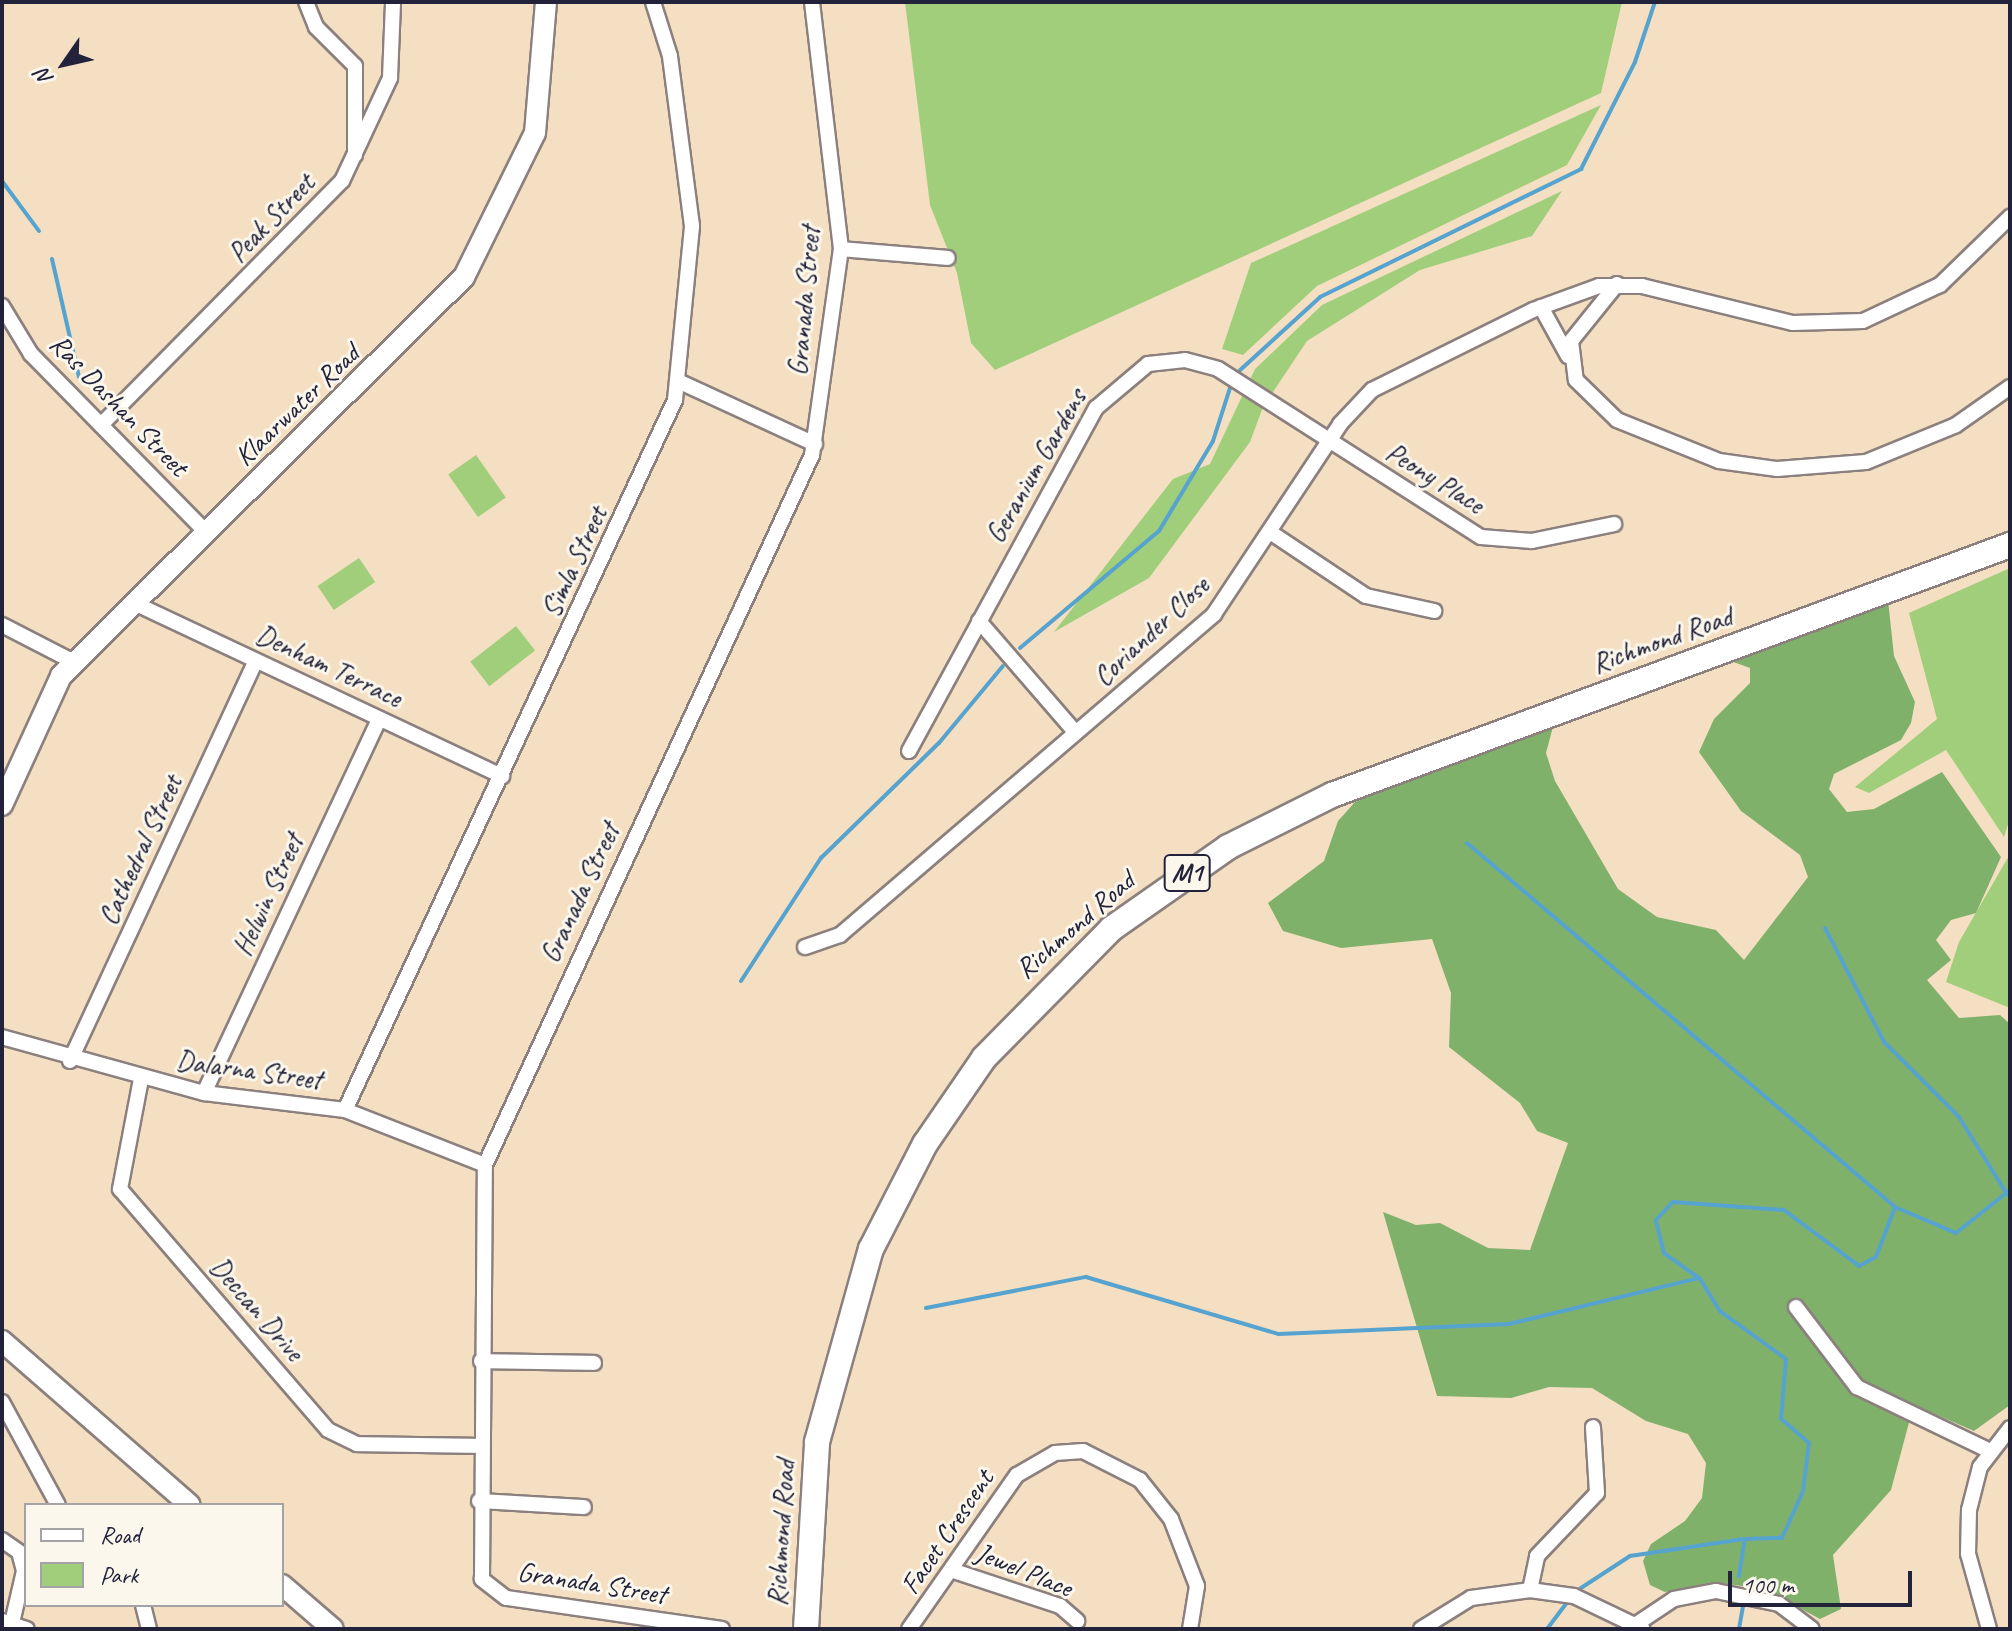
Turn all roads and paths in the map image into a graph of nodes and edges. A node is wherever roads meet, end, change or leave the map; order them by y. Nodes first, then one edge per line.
1 (306, 2) edge
2 (393, 2) edge
3 (546, 2) edge
4 (653, 2) edge
5 (812, 2) edge
6 (355, 159) junction
7 (2008, 222) edge
8 (841, 249) junction
9 (948, 258) dead end
10 (1617, 284) junction
11 (2, 306) edge
12 (1541, 307) junction
13 (1568, 357) junction
14 (678, 381) junction
15 (2010, 387) edge
16 (101, 425) junction
17 (1329, 443) junction
18 (815, 444) junction
19 (1614, 524) dead end
20 (1270, 532) junction
21 (207, 533) junction
22 (2010, 545) edge
23 (134, 603) junction
24 (1434, 611) dead end
25 (979, 621) junction
26 (2, 625) edge
27 (256, 661) junction
28 (74, 662) junction
29 (379, 719) junction
30 (1075, 732) junction
31 (909, 751) dead end
32 (502, 776) junction
33 (2, 805) edge
34 (805, 947) dead end
35 (2, 1037) edge
36 (70, 1061) junction
37 (141, 1079) junction
38 (204, 1093) junction
39 (345, 1110) junction
40 (485, 1165) junction
41 (1796, 1307) dead end
42 (2, 1341) edge
43 (481, 1361) junction
44 (594, 1363) dead end
45 (4, 1409) edge
46 (1593, 1427) dead end
47 (2010, 1428) edge
48 (479, 1446) junction
49 (1988, 1450) junction
50 (479, 1501) junction
51 (57, 1503) edge
52 (188, 1503) edge
53 (584, 1507) dead end
54 (2, 1540) edge
55 (951, 1570) junction
56 (284, 1587) edge
57 (1530, 1590) junction
58 (144, 1607) edge
59 (1077, 1621) dead end
60 (7, 1622) edge
61 (1636, 1626) edge
62 (27, 1629) edge
63 (149, 1629) edge
64 (333, 1629) edge
65 (722, 1629) edge
66 (806, 1629) edge
67 (909, 1629) edge
68 (1190, 1629) edge
69 (1421, 1629) edge
70 (1812, 1629) edge
71 (1989, 1629) edge

1 - 6 street
2 - 6 street, Peak Street
3 - 21 street, Klaarwater Road
4 - 14 street, Simla Street
5 - 8 street, Granada Street
6 - 16 street, Peak Street
7 - 10 street
8 - 9 street
8 - 18 street, Granada Street
10 - 12 street, Coriander Close
10 - 13 street
11 - 16 street, Ras Dashan Street
12 - 13 street
12 - 17 street, Coriander Close
13 - 15 street
14 - 18 street
14 - 32 street, Simla Street
16 - 21 street, Ras Dashan Street
17 - 19 street, Peony Place
17 - 20 street, Coriander Close
17 - 25 street, Geranium Gardens
18 - 40 street, Granada Street
20 - 24 street
20 - 30 street, Coriander Close
21 - 23 street, Klaarwater Road
22 - 66 highway, Richmond Road / M1
23 - 27 street, Denham Terrace
23 - 28 street, Klaarwater Road
25 - 30 street
25 - 31 street, Geranium Gardens
26 - 28 street
27 - 29 street, Denham Terrace
27 - 36 street, Cathedral Street
28 - 33 street, Klaarwater Road
29 - 32 street, Denham Terrace
29 - 38 street, Helwin Street
30 - 34 street, Coriander Close
32 - 39 street, Simla Street
35 - 36 street, Dalarna Street
36 - 37 street, Dalarna Street
37 - 38 street, Dalarna Street
37 - 48 street, Deccan Drive
38 - 39 street, Dalarna Street
39 - 40 street, Dalarna Street
40 - 43 street, Granada Street
41 - 49 street
42 - 52 street
43 - 44 street
43 - 48 street, Granada Street
45 - 51 street
46 - 57 street
47 - 49 street
48 - 50 street, Granada Street
49 - 71 street
50 - 53 street
50 - 65 street, Granada Street
54 - 60 street
55 - 59 street, Jewel Place
55 - 67 street, Facet Crescent
55 - 68 street, Facet Crescent
56 - 64 street
57 - 61 street
57 - 69 street
58 - 63 street
60 - 62 street
61 - 70 street

